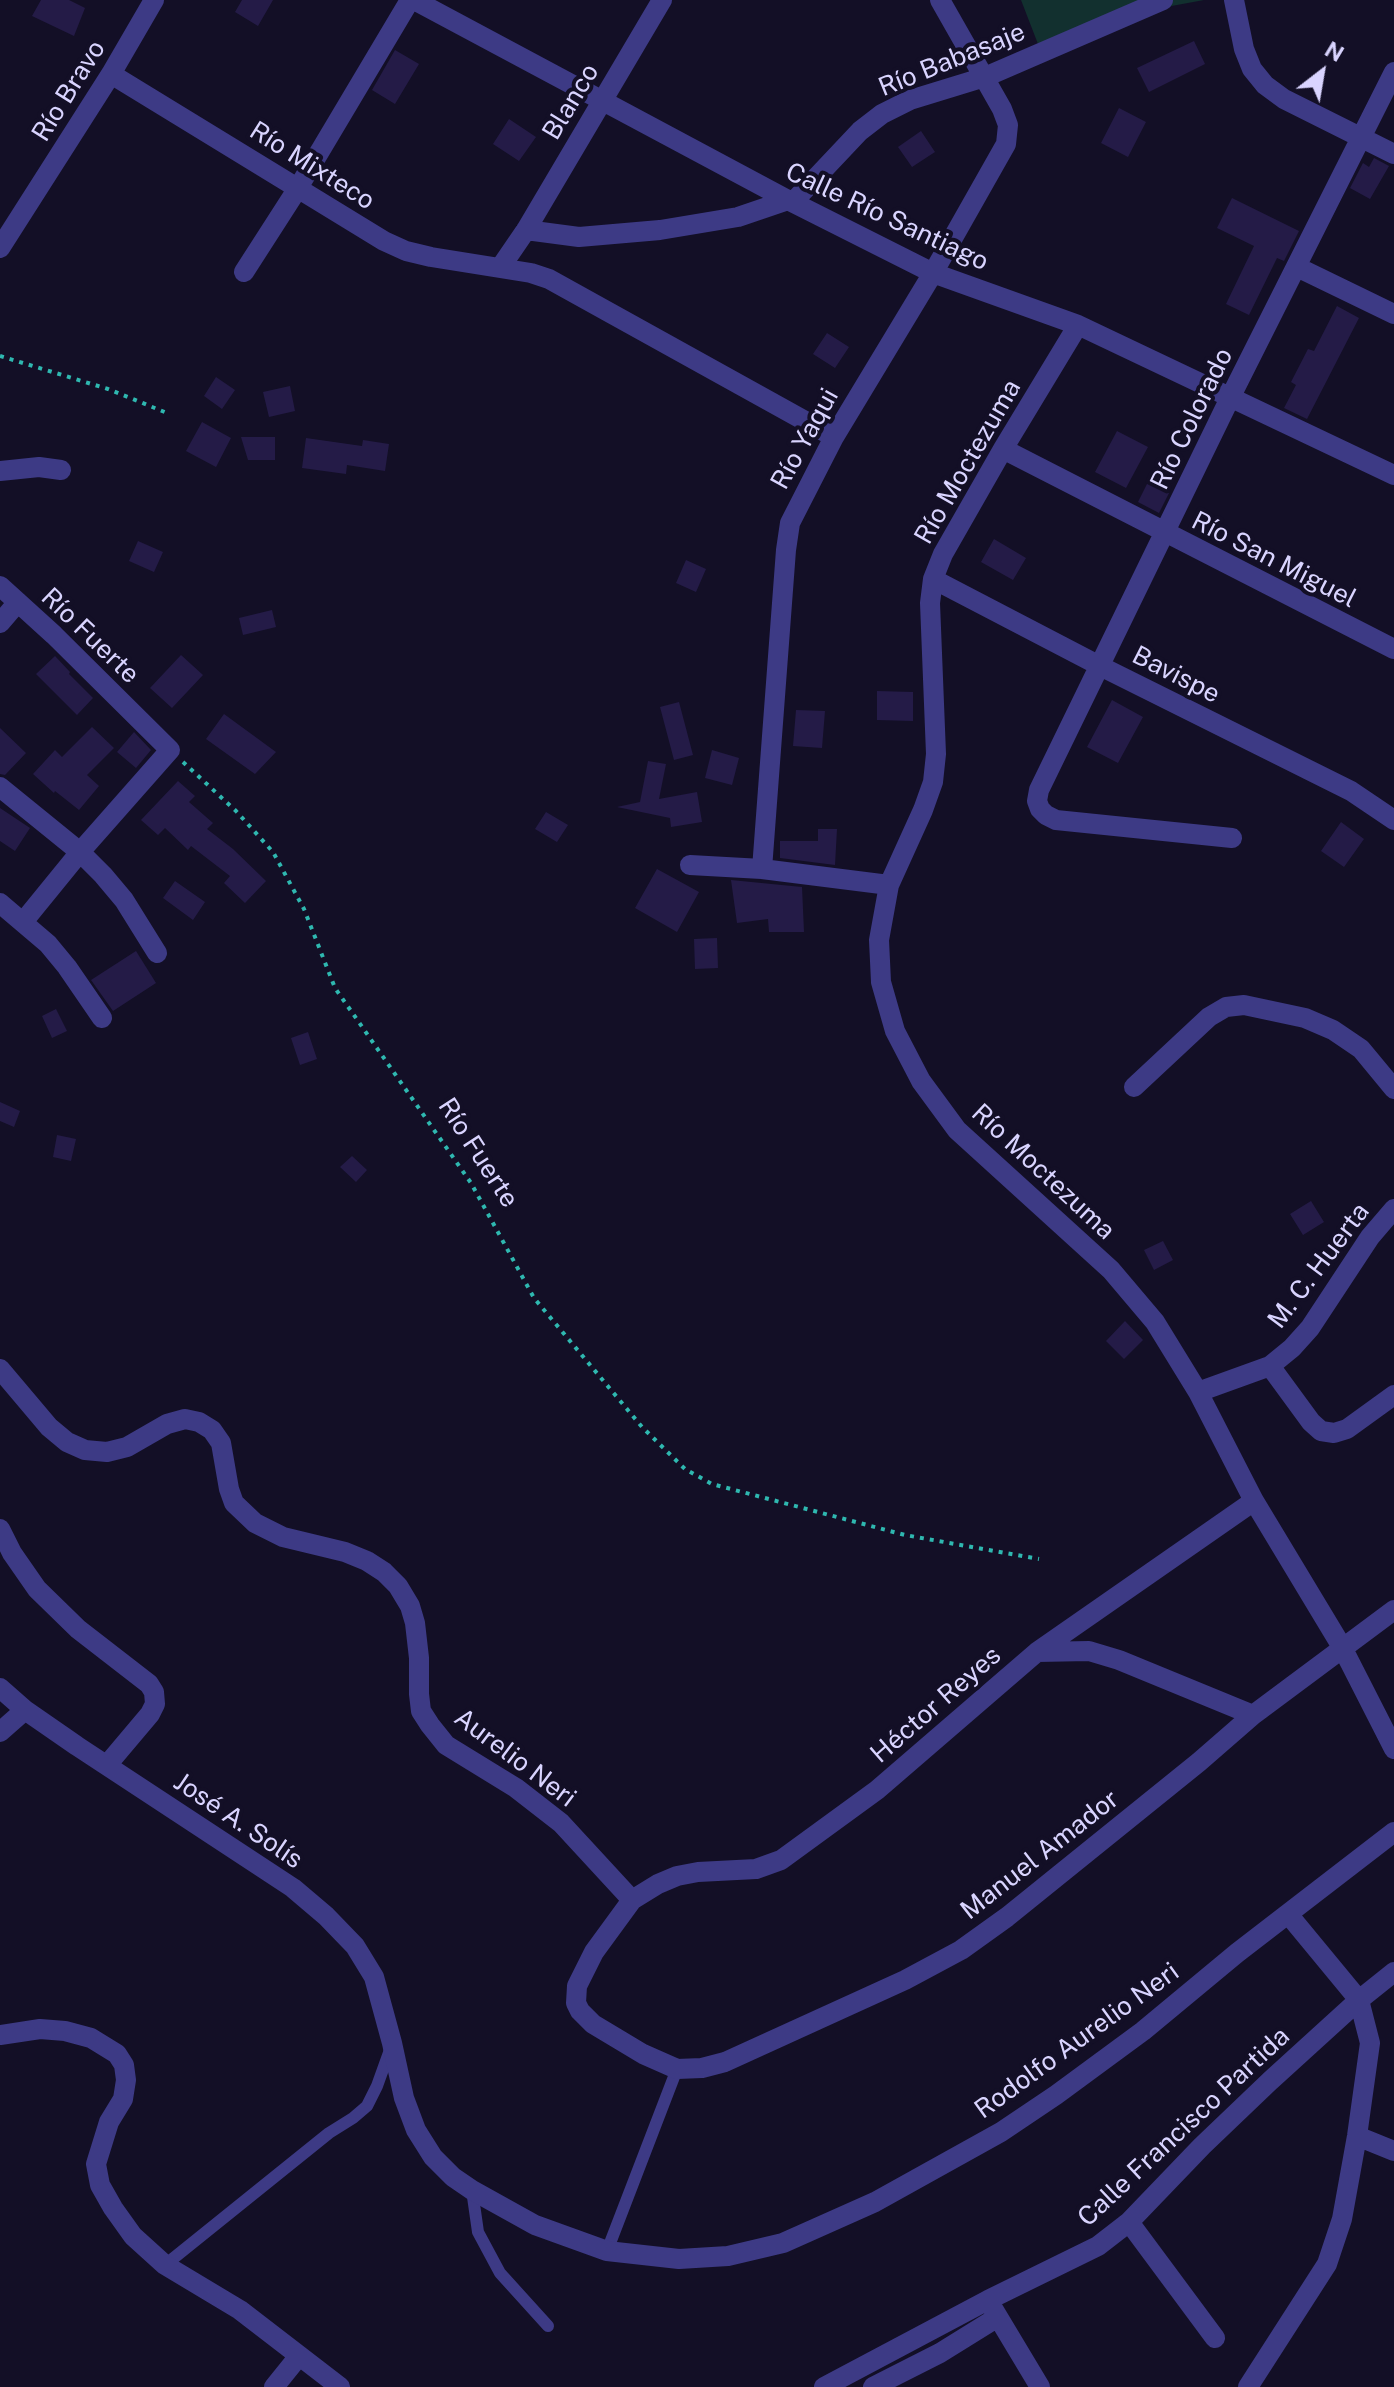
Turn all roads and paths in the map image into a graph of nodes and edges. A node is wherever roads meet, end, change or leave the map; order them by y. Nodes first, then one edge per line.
1 (154, 0) edge
2 (412, 0) edge
3 (662, 0) edge
4 (940, 0) edge
5 (1163, 0) edge
6 (1234, 0) edge
7 (1394, 72) edge
8 (111, 74) junction
9 (985, 77) junction
10 (601, 101) junction
11 (1362, 139) junction
12 (1394, 154) edge
13 (298, 188) junction
14 (791, 201) junction
15 (526, 230) junction
16 (0, 248) edge
17 (1297, 267) junction
18 (500, 268) junction
19 (244, 272) dead end
20 (933, 273) junction
21 (1394, 314) edge
22 (1078, 325) junction
23 (0, 356) edge
24 (1230, 398) junction
25 (167, 413) dead end
26 (834, 437) junction
27 (1003, 449) junction
28 (61, 470) dead end
29 (0, 471) edge
30 (1394, 475) edge
31 (1164, 533) junction
32 (933, 579) junction
33 (0, 586) edge
34 (18, 602) junction
35 (0, 623) edge
36 (1394, 649) edge
37 (1100, 666) junction
38 (170, 750) junction
39 (0, 787) edge
40 (1394, 820) edge
41 (1232, 838) dead end
42 (80, 852) junction
43 (690, 865) dead end
44 (762, 869) junction
45 (889, 885) junction
46 (0, 903) edge
47 (23, 922) junction
48 (157, 953) dead end
49 (102, 1018) dead end
50 (1134, 1087) dead end
51 (1394, 1089) edge
52 (1394, 1209) edge
53 (1270, 1366) junction
54 (0, 1369) edge
55 (1198, 1392) junction
56 (1394, 1395) edge
57 (1254, 1501) junction
58 (0, 1529) edge
59 (1039, 1559) dead end
60 (1394, 1610) edge
61 (1342, 1647) junction
62 (1037, 1652) junction
63 (0, 1688) edge
64 (25, 1710) junction
65 (1253, 1715) junction
66 (0, 1732) edge
67 (1394, 1749) edge
68 (107, 1765) junction
69 (1394, 1832) edge
70 (632, 1900) junction
71 (1288, 1914) junction
72 (1394, 1972) edge
73 (1359, 2000) junction
74 (0, 2035) edge
75 (392, 2043) junction
76 (677, 2069) junction
77 (1357, 2136) junction
78 (1394, 2151) edge
79 (472, 2190) junction
80 (1129, 2222) junction
81 (607, 2251) junction
82 (165, 2265) junction
83 (993, 2309) junction
84 (548, 2326) dead end
85 (1215, 2338) dead end
86 (299, 2356) junction
87 (274, 2387) edge
88 (340, 2387) edge
89 (824, 2387) edge
90 (873, 2387) edge
91 (1040, 2387) edge
92 (1248, 2387) edge

1 - 8 street, Río Bravo
2 - 10 street, Calle Río Santiago
2 - 13 street
3 - 10 street, Blanco
4 - 9 street, Río Yaqui
5 - 9 street, Río Babasaje
6 - 11 street
7 - 11 street, Río Colorado
8 - 13 street, Río Mixteco
8 - 16 street, Río Bravo
9 - 14 street, Río Babasaje
9 - 20 street, Río Yaqui
10 - 14 street, Calle Río Santiago
10 - 15 street, Blanco
11 - 12 street
11 - 17 street, Río Colorado
13 - 18 street, Río Mixteco
13 - 19 street
14 - 15 street, Río Babasaje
14 - 20 street, Calle Río Santiago
15 - 18 street, Blanco
17 - 21 street
17 - 24 street, Río Colorado
18 - 26 street, Río Mixteco
20 - 22 street, Calle Río Santiago
20 - 26 street, Río Yaqui
22 - 24 street, Calle Río Santiago
22 - 27 street, Río Moctezuma
23 - 25 path
24 - 30 street, Calle Río Santiago
24 - 31 street, Río Colorado
26 - 44 street, Río Yaqui
27 - 31 street, Río San Miguel
27 - 32 street, Río Moctezuma
28 - 29 street
31 - 36 street, Río San Miguel
31 - 37 street, Río Colorado
32 - 37 street, Bavispe
32 - 45 street, Río Moctezuma
33 - 34 street, Río Fuerte
34 - 35 street
34 - 38 street, Río Fuerte
37 - 40 street, Bavispe
37 - 41 street, Río Colorado
38 - 42 street
38 - 59 path, Río Fuerte
39 - 42 street
42 - 47 street
42 - 48 street
43 - 44 street
44 - 45 street
45 - 55 street, Río Moctezuma
46 - 47 street
47 - 49 street
50 - 51 street
52 - 53 street, M. C. Huerta
53 - 55 street, M. C. Huerta
53 - 56 street
54 - 70 street, Aurelio Neri
55 - 57 street, Río Moctezuma
57 - 61 street, Río Moctezuma
57 - 62 street, Héctor Reyes
58 - 68 street
60 - 61 street, Manuel Amador
61 - 65 street, Manuel Amador
61 - 67 street, Río Moctezuma
62 - 65 street
62 - 70 street, Héctor Reyes
63 - 64 street, José A. Solís
64 - 66 street
64 - 68 street, José A. Solís
65 - 76 street, Manuel Amador
68 - 75 street, José A. Solís
69 - 71 street, Rodolfo Aurelio Neri
70 - 76 street
71 - 73 street
71 - 81 street, Rodolfo Aurelio Neri
72 - 73 street, Calle Francisco Partida
73 - 77 street
73 - 80 street, Calle Francisco Partida
74 - 82 street
75 - 79 street, Rodolfo Aurelio Neri
75 - 82 lane
76 - 81 lane
77 - 78 street
77 - 92 street
79 - 81 street, Rodolfo Aurelio Neri
79 - 84 lane
80 - 83 street, Calle Francisco Partida
80 - 85 street
82 - 86 street
83 - 89 street, Calle Francisco Partida
83 - 90 street
83 - 91 street
86 - 87 street
86 - 88 street

